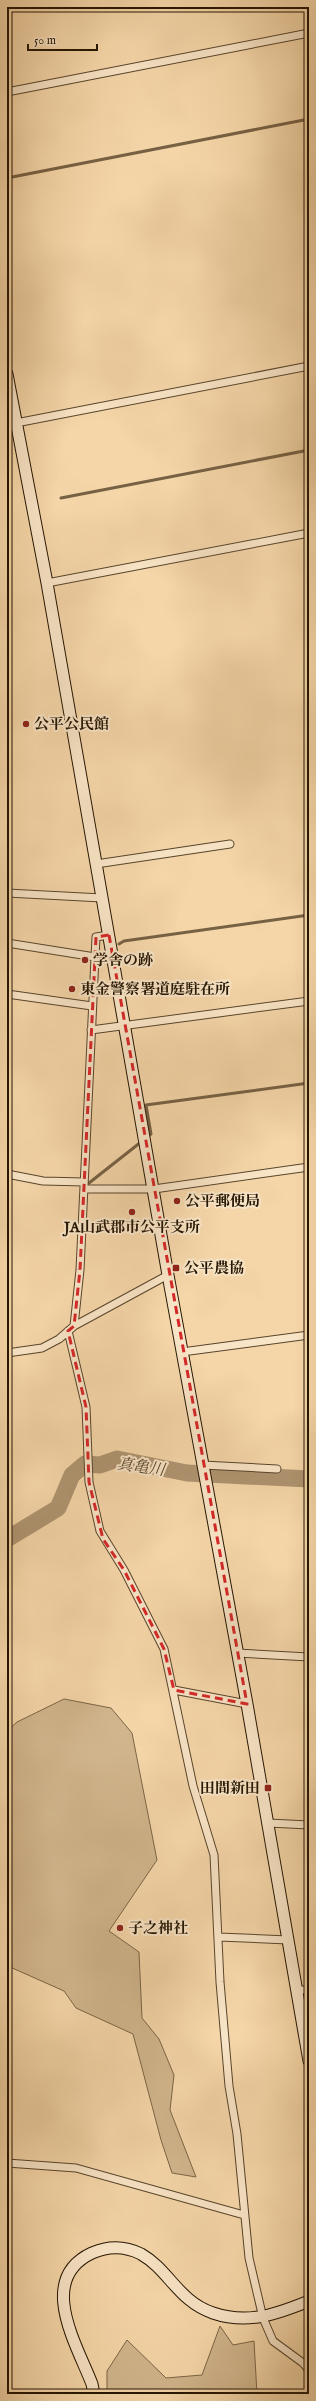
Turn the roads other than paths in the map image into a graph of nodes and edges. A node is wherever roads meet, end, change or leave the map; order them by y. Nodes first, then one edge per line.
1 (309, 33) edge
2 (7, 92) edge
3 (309, 366) edge
4 (7, 374) edge
5 (8, 387) edge
6 (16, 423) junction
7 (309, 533) edge
8 (47, 583) junction
9 (230, 844) dead end
10 (96, 864) junction
11 (7, 892) edge
12 (102, 898) junction
13 (108, 935) junction
14 (7, 943) edge
15 (95, 957) junction
16 (7, 994) edge
17 (309, 1001) edge
18 (92, 1006) junction
19 (125, 1026) junction
20 (91, 1030) junction
21 (309, 1167) edge
22 (7, 1174) edge
23 (84, 1185) junction
24 (154, 1189) junction
25 (168, 1275) junction
26 (74, 1326) junction
27 (68, 1332) junction
28 (309, 1334) edge
29 (182, 1352) junction
30 (7, 1353) edge
31 (203, 1465) junction
32 (277, 1468) dead end
33 (237, 1653) junction
34 (309, 1657) edge
35 (174, 1690) junction
36 (247, 1704) junction
37 (268, 1823) junction
38 (309, 1825) edge
39 (219, 1937) junction
40 (288, 1940) junction
41 (297, 1990) junction
42 (309, 1990) edge
43 (309, 2061) edge
44 (7, 2163) edge
45 (244, 2215) junction
46 (309, 2301) edge
47 (263, 2318) junction
48 (309, 2370) edge
49 (94, 2394) edge

1 - 2 street
3 - 6 street
4 - 5 street
5 - 6 street
6 - 8 street
7 - 8 street
8 - 10 street
9 - 10 street
10 - 12 street
11 - 12 street
12 - 13 street
13 - 15 street
13 - 19 street
14 - 15 street
15 - 18 street
16 - 18 street
17 - 19 street
18 - 20 street
19 - 20 street
19 - 24 street
20 - 23 street
21 - 24 street
22 - 23 street
23 - 24 street
23 - 26 street
24 - 25 street
25 - 26 street
25 - 29 street
26 - 27 street
27 - 30 street
27 - 35 street
28 - 29 street
29 - 31 street
31 - 32 street
31 - 33 street
33 - 34 street
33 - 36 street
35 - 36 street
35 - 39 street
36 - 37 street
37 - 38 street
37 - 40 street
39 - 40 street
39 - 45 street
40 - 41 street
41 - 42 street
41 - 43 street
44 - 45 street
45 - 47 street
46 - 47 street
47 - 48 street
47 - 49 street

